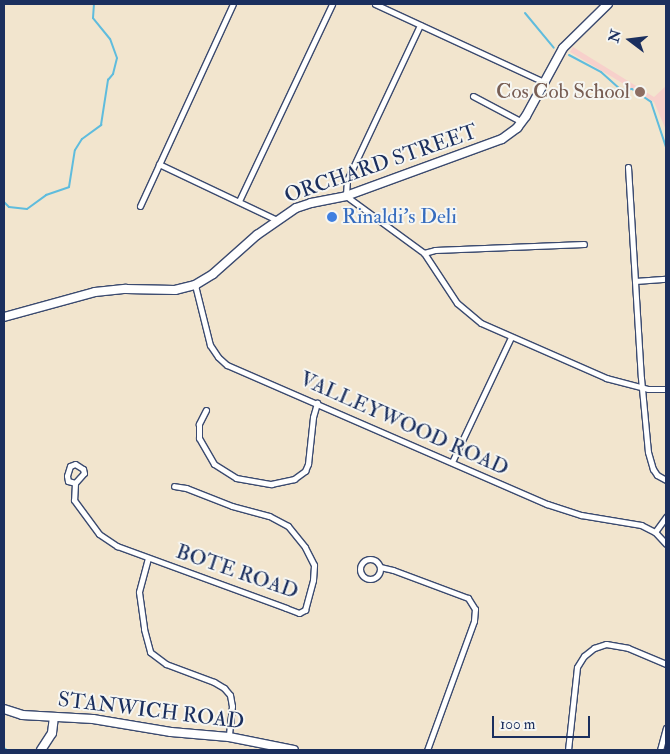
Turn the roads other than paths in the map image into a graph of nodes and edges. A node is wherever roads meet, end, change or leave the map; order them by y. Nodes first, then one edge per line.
1 (233, 4) edge
2 (332, 4) edge
3 (375, 4) edge
4 (608, 4) edge
5 (420, 25) junction
6 (544, 82) junction
7 (473, 96) dead end
8 (522, 122) junction
9 (159, 164) junction
10 (628, 167) dead end
11 (346, 196) junction
12 (239, 201) junction
13 (140, 206) dead end
14 (277, 220) junction
15 (584, 244) dead end
16 (424, 254) junction
17 (666, 279) edge
18 (635, 281) junction
19 (195, 285) junction
20 (4, 317) edge
21 (511, 337) junction
22 (642, 388) junction
23 (666, 389) edge
24 (317, 403) junction
25 (206, 410) dead end
26 (452, 462) junction
27 (666, 480) edge
28 (75, 483) dead end
29 (174, 486) dead end
30 (666, 517) edge
31 (655, 532) junction
32 (666, 544) edge
33 (148, 558) junction
34 (380, 567) junction
35 (666, 664) edge
36 (4, 709) edge
37 (54, 716) junction
38 (666, 728) edge
39 (229, 737) junction
40 (41, 750) edge
41 (294, 750) edge
42 (427, 750) edge
43 (568, 750) edge
44 (660, 750) edge

1 - 9 street
2 - 12 street
3 - 5 street
4 - 6 street, ORCHARD STREET
5 - 6 street
5 - 11 street
6 - 8 street, ORCHARD STREET
7 - 8 street
8 - 11 street, ORCHARD STREET
9 - 12 street
9 - 13 street
10 - 18 street
11 - 14 street, ORCHARD STREET
11 - 16 street
12 - 14 street
14 - 19 street, ORCHARD STREET
15 - 16 street
16 - 21 street
17 - 18 street
18 - 22 street
19 - 20 street, ORCHARD STREET
19 - 24 street, VALLEYWOOD ROAD
21 - 22 street
21 - 26 street
22 - 23 street
22 - 27 street
24 - 25 street
24 - 26 street, VALLEYWOOD ROAD
26 - 31 street, VALLEYWOOD ROAD
28 - 33 street, BOTE ROAD
29 - 33 street, BOTE ROAD
30 - 31 street
31 - 32 street, VALLEYWOOD ROAD
33 - 39 street
34 - 34 street
34 - 42 street
35 - 43 street
36 - 37 street, STANWICH ROAD
37 - 39 street, STANWICH ROAD
37 - 40 street
38 - 44 street
39 - 41 street, STANWICH ROAD

